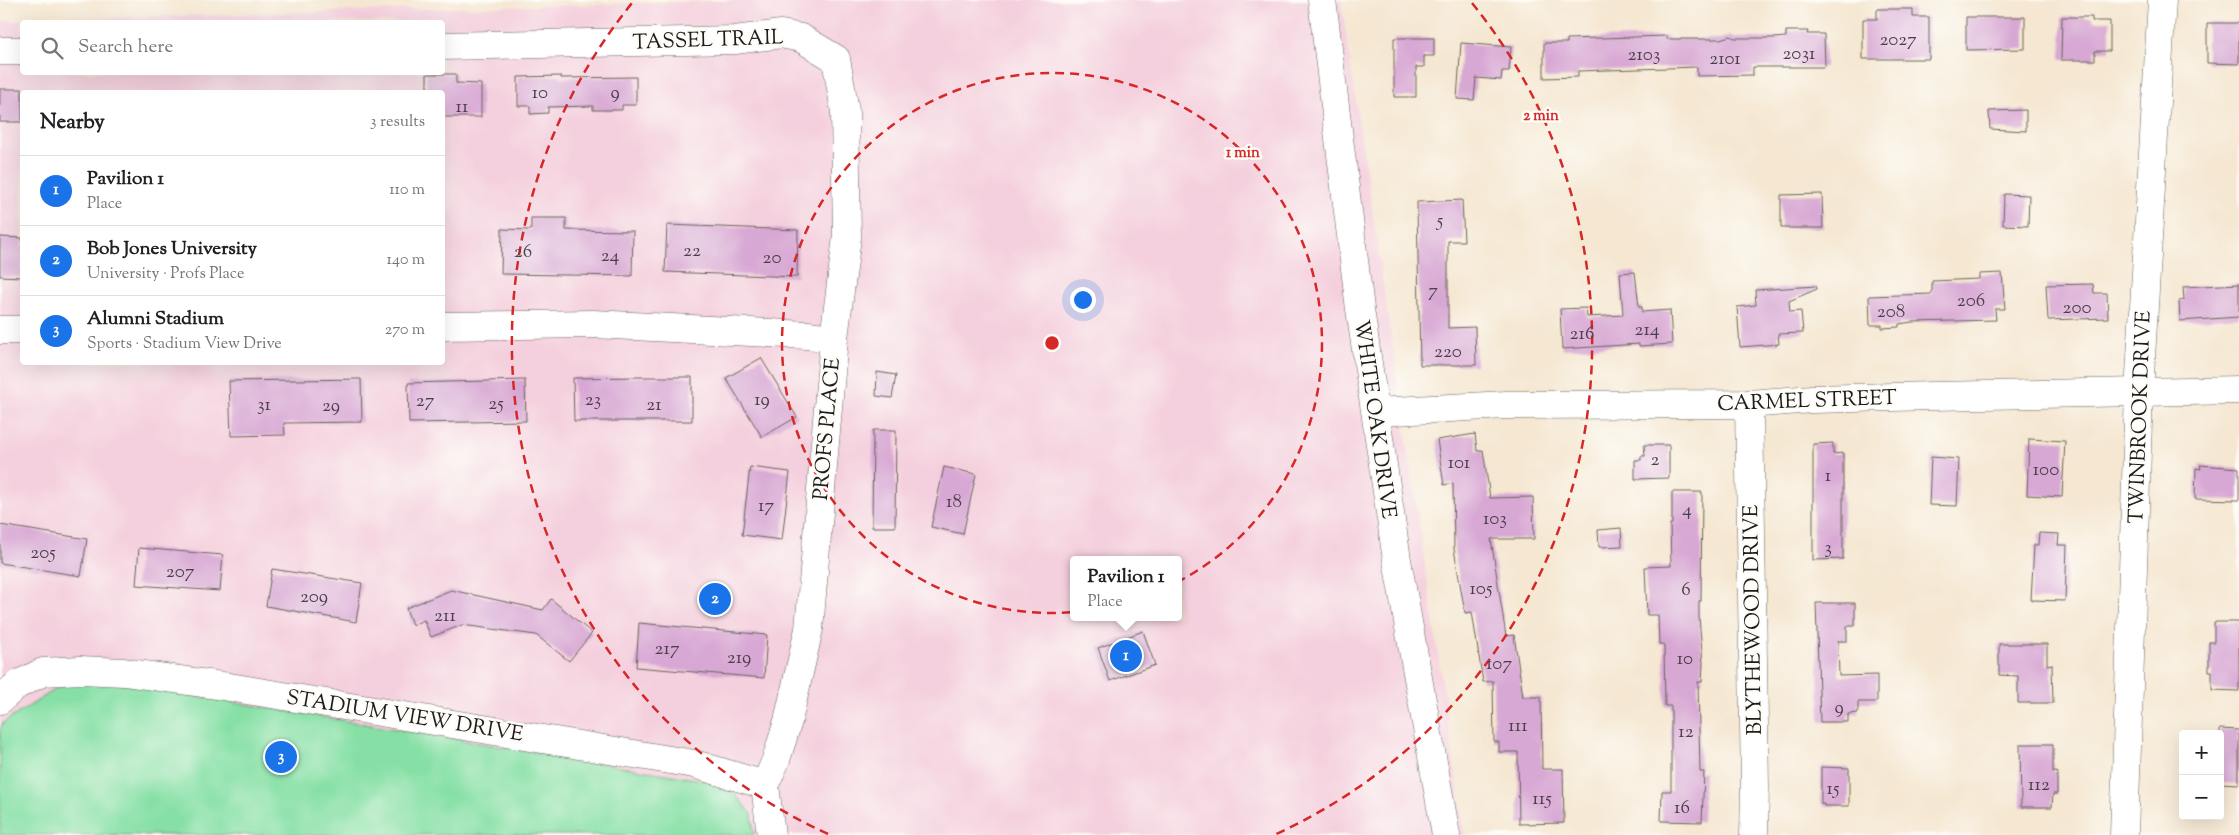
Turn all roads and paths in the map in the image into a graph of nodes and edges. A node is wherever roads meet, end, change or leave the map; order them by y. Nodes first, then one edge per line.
1 (1322, 0) edge
2 (2162, 0) edge
3 (445, 46) edge
4 (0, 51) edge
5 (20, 51) edge
6 (445, 326) edge
7 (0, 330) edge
8 (20, 330) edge
9 (834, 338) junction
10 (2239, 390) edge
11 (2139, 392) junction
12 (1748, 404) junction
13 (1376, 412) junction
14 (0, 700) edge
15 (765, 785) junction
16 (771, 835) edge
17 (1446, 835) edge
18 (1754, 835) edge
19 (2124, 835) edge

1 - 13 street, WHITE OAK DRIVE
2 - 11 street, TWINBROOK DRIVE
3 - 9 street, TASSEL TRAIL
4 - 5 street
6 - 9 street, PROFS PLACE
7 - 8 street
9 - 15 street, PROFS PLACE
10 - 11 street, CARMEL STREET
11 - 12 street, CARMEL STREET
11 - 19 street, TWINBROOK DRIVE
12 - 13 street, CARMEL STREET
12 - 18 street, BLYTHEWOOD DRIVE
13 - 17 street, WHITE OAK DRIVE
14 - 15 street, STADIUM VIEW DRIVE
15 - 16 street

